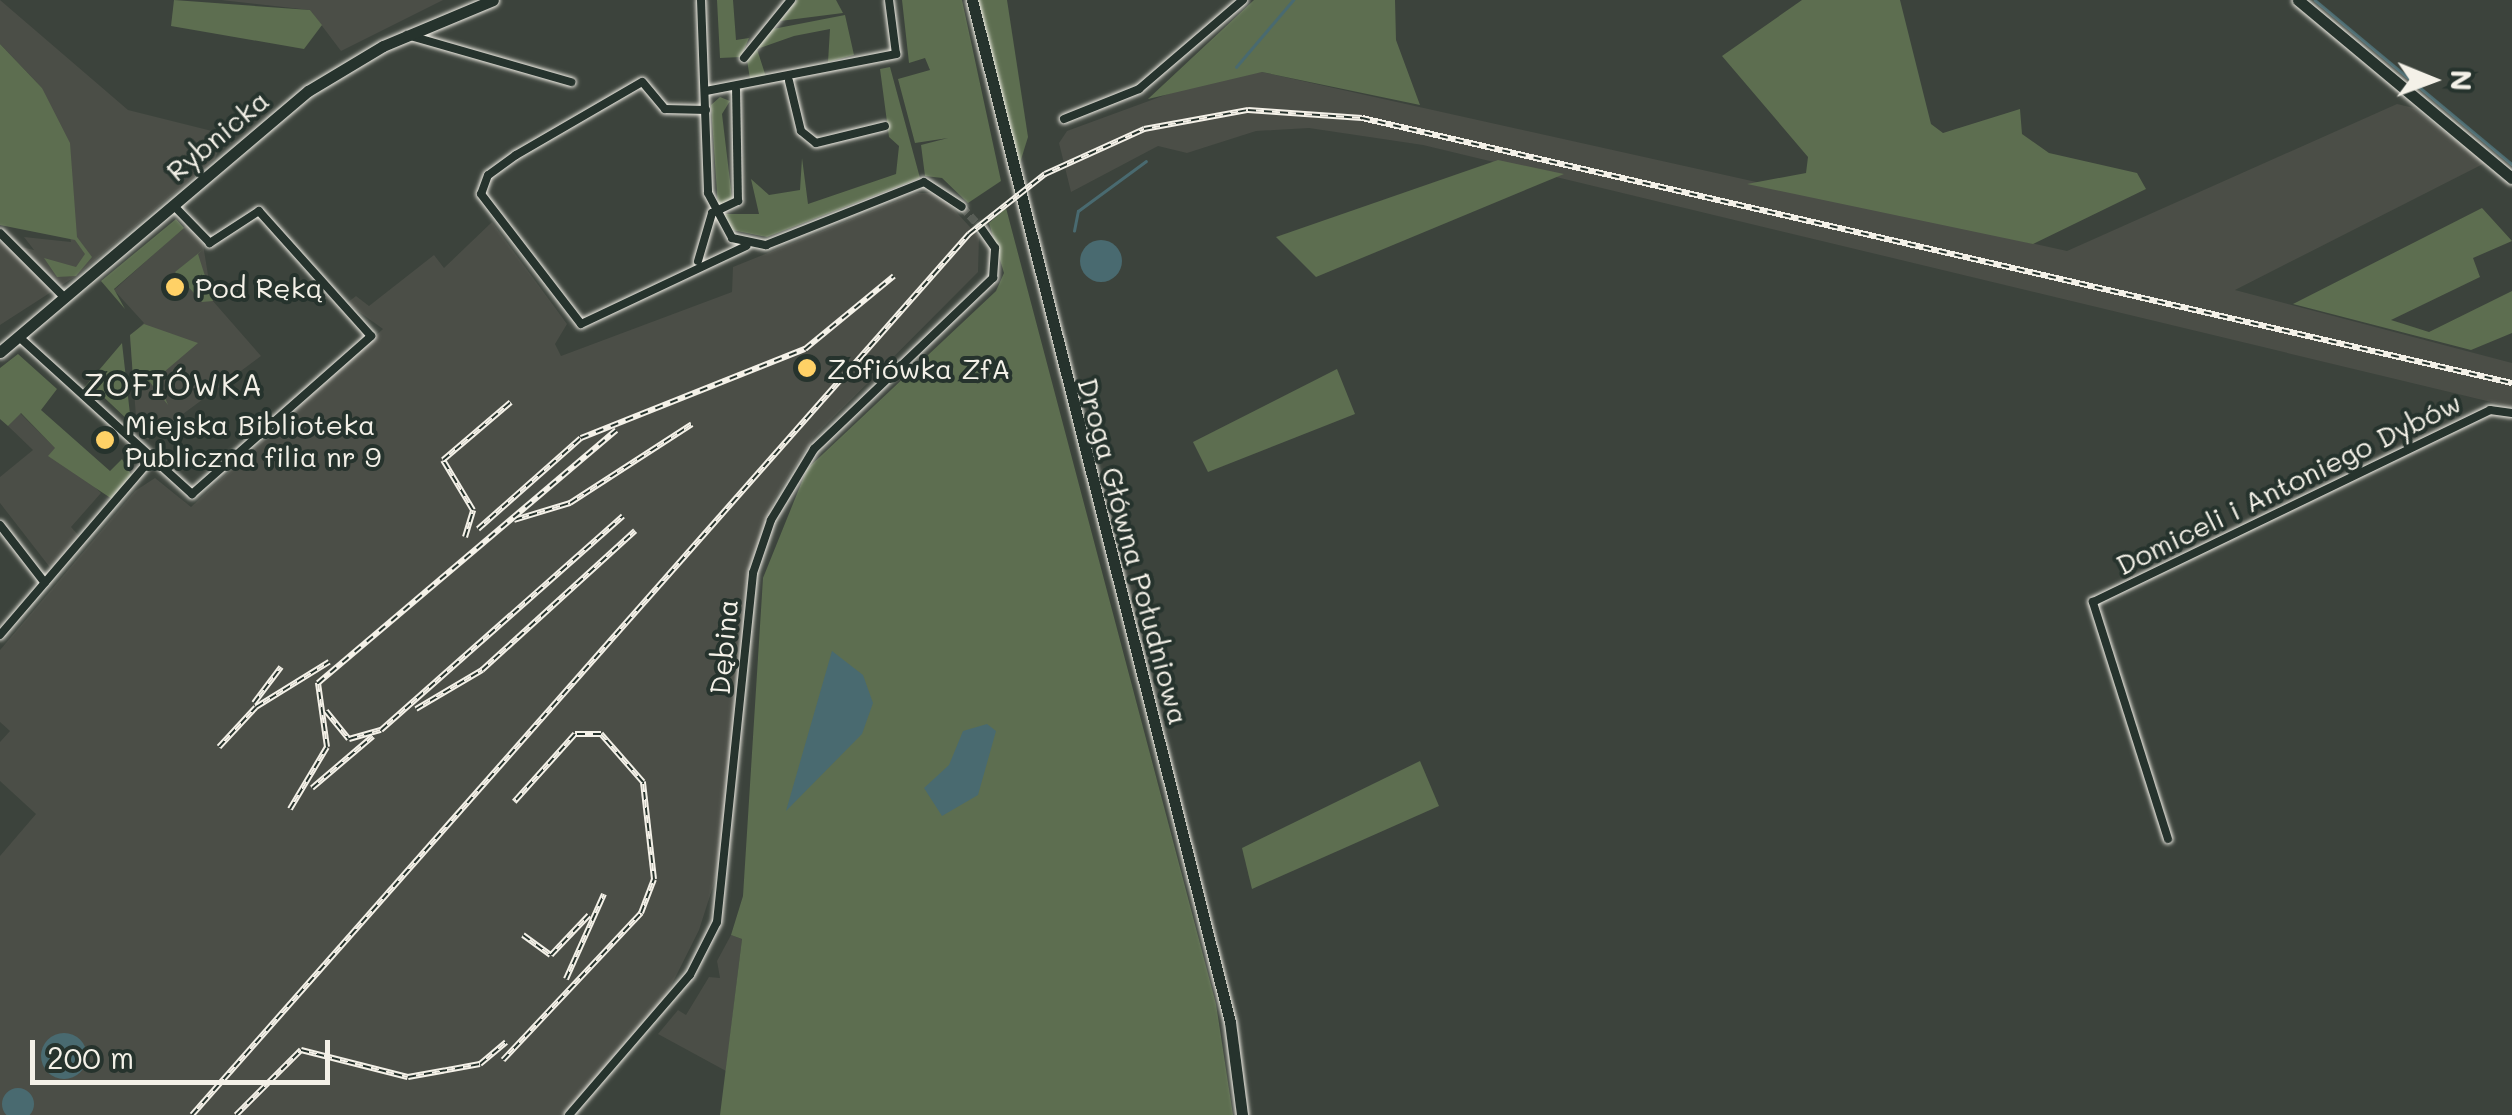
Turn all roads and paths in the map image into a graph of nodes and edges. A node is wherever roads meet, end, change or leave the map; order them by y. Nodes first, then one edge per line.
1 (493, 0) edge
2 (701, 0) edge
3 (791, 0) edge
4 (889, 0) edge
5 (972, 0) edge
6 (1244, 0) edge
7 (2298, 0) edge
8 (407, 35) junction
9 (744, 58) dead end
10 (789, 81) junction
11 (572, 82) dead end
12 (736, 90) junction
13 (706, 91) junction
14 (706, 110) junction
15 (1064, 120) dead end
16 (885, 126) dead end
17 (2512, 178) edge
18 (173, 204) junction
19 (962, 206) tunnel mouth
20 (712, 213) junction
21 (981, 228) tunnel mouth
22 (0, 233) edge
23 (746, 246) junction
24 (698, 262) junction
25 (64, 298) junction
26 (19, 337) junction
27 (0, 352) edge
28 (2512, 413) edge
29 (149, 461) junction
30 (0, 525) edge
31 (45, 583) junction
32 (0, 636) edge
33 (2168, 839) dead end
34 (569, 1115) edge
35 (1242, 1115) edge

1 - 8 main road, Rybnicka
2 - 13 street
3 - 9 street
4 - 10 street
5 - 35 main road, Droga Główna Południowa
6 - 15 street
7 - 17 main road
8 - 11 street
8 - 18 main road, Rybnicka
10 - 12 street
10 - 16 street
12 - 13 street
12 - 20 street
13 - 14 street
14 - 20 street
14 - 24 street
18 - 25 main road, Rybnicka
18 - 29 street
19 - 23 street
20 - 23 street
20 - 24 street
21 - 34 street, Dębina
22 - 25 street
23 - 24 street
25 - 26 main road, Rybnicka
26 - 27 main road, Rybnicka
26 - 29 street
28 - 33 street, Domiceli i Antoniego Dybów
29 - 31 street
30 - 31 street
31 - 32 street

